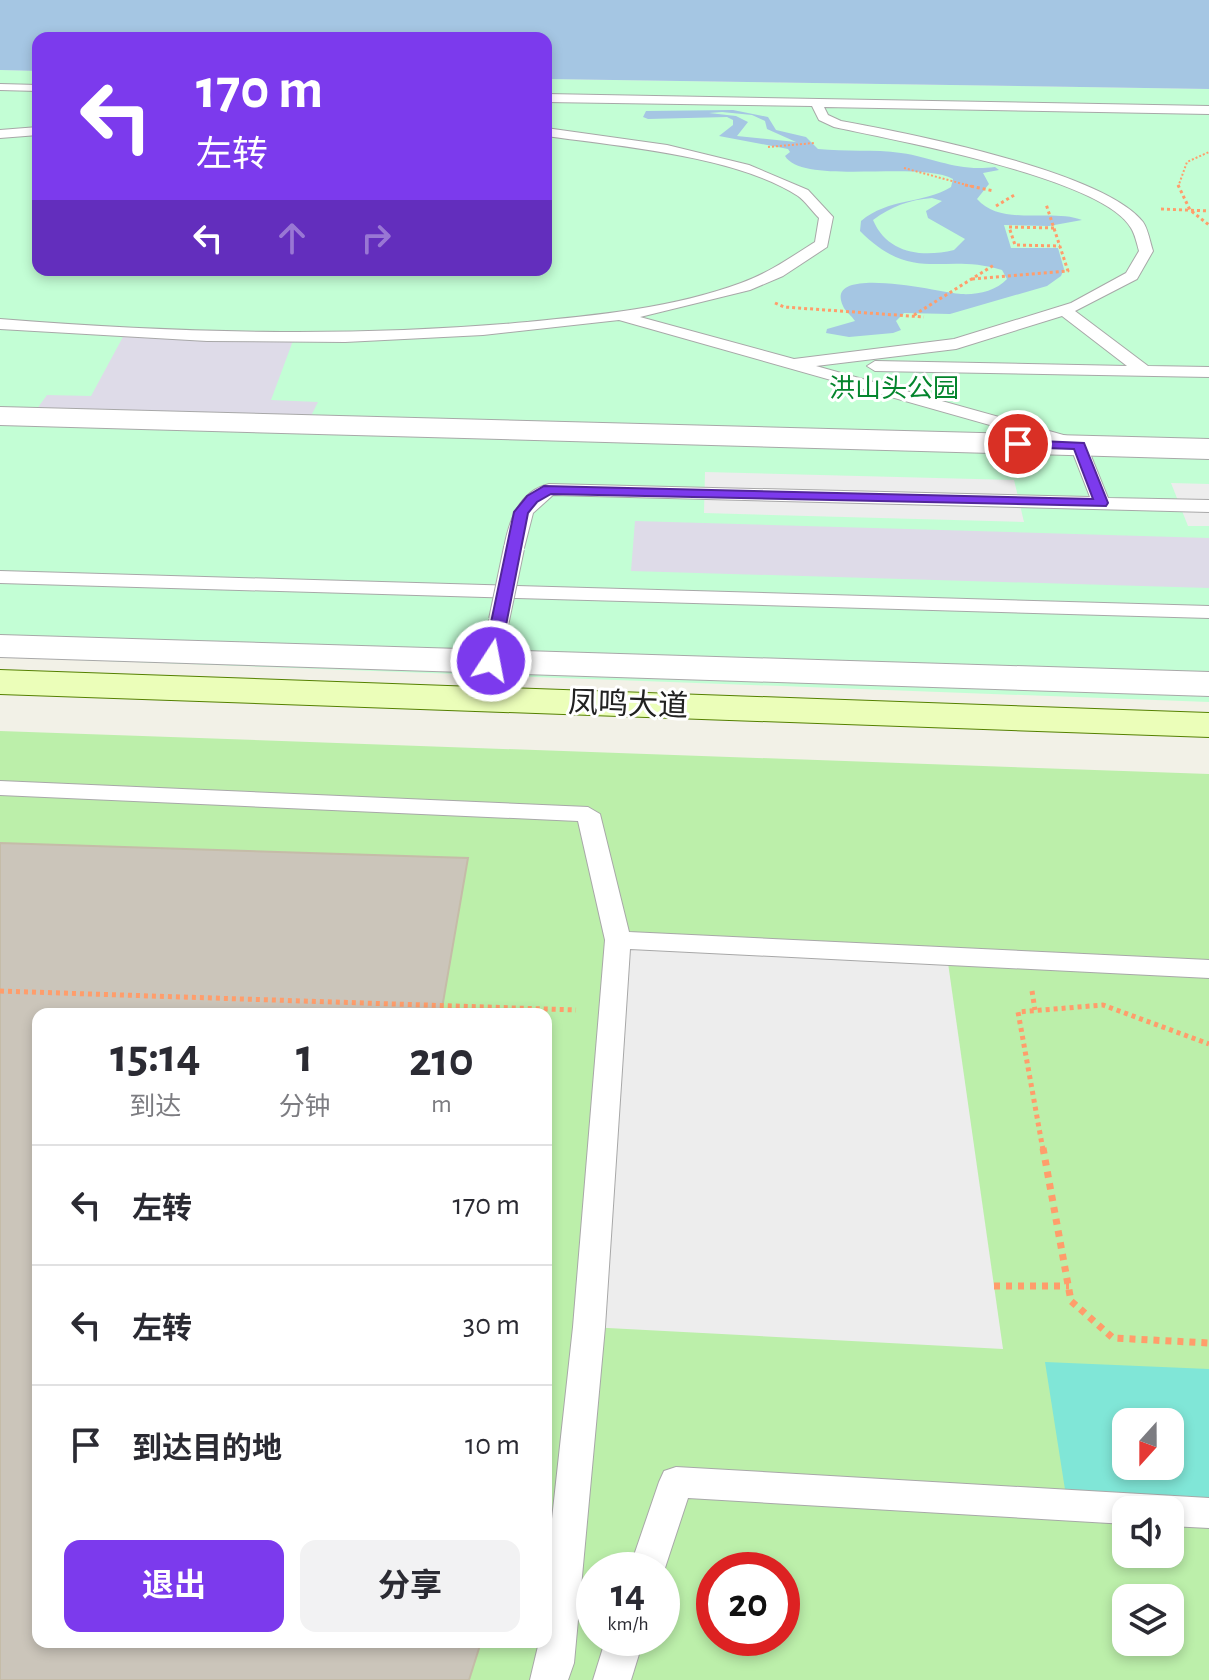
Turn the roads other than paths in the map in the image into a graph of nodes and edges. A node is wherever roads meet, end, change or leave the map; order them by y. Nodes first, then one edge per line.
1 (0, 87) edge
2 (32, 88) edge
3 (552, 98) edge
4 (816, 103) junction
5 (1209, 110) edge
6 (32, 131) edge
7 (552, 133) edge
8 (0, 134) edge
9 (1064, 310) junction
10 (619, 317) junction
11 (0, 324) edge
12 (794, 364) junction
13 (1144, 371) junction
14 (1209, 372) edge
15 (0, 416) edge
16 (1079, 445) junction
17 (1209, 449) edge
18 (1101, 503) junction
19 (1209, 506) edge
20 (0, 577) edge
21 (1209, 612) edge
22 (0, 646) edge
23 (491, 661) junction
24 (0, 682) edge
25 (1209, 684) edge
26 (0, 711) edge
27 (1209, 725) edge
28 (1209, 752) edge
29 (0, 788) edge
30 (618, 940) junction
31 (1209, 969) edge
32 (1112, 1507) edge
33 (1184, 1512) edge
34 (1209, 1513) edge
35 (653, 1552) edge
36 (619, 1656) edge
37 (549, 1680) edge
38 (612, 1680) edge

1 - 2 lane
3 - 4 lane
4 - 5 lane
4 - 9 lane
6 - 8 lane
7 - 10 lane
9 - 12 lane
9 - 13 lane
10 - 11 lane
10 - 12 lane
12 - 13 lane
12 - 16 lane
13 - 14 lane
15 - 16 street
16 - 17 street
16 - 18 lane
18 - 19 lane
18 - 23 lane, bridge
20 - 21 lane
22 - 23 street
23 - 25 street
24 - 27 main road, 凤鸣大道
26 - 28 main road, 凤鸣大道
29 - 30 lane
30 - 31 lane
30 - 37 lane
32 - 35 lane
33 - 34 lane
36 - 38 lane

